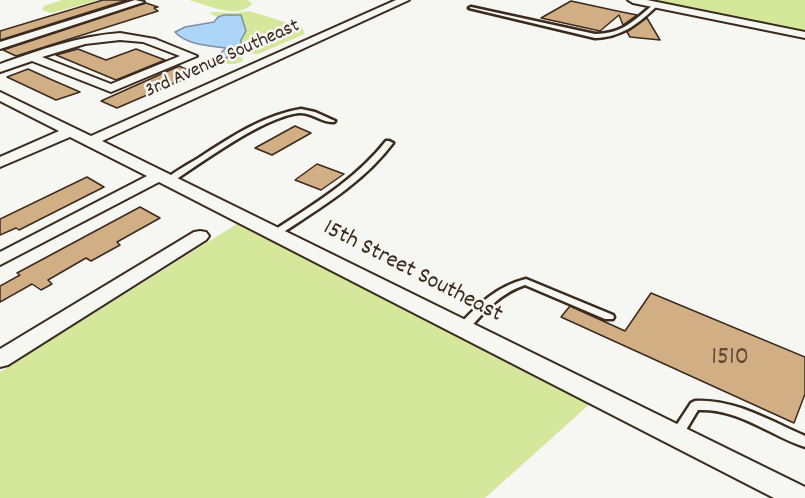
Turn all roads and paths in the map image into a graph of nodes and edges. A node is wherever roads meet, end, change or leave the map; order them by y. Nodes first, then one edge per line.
1 (405, 0) edge
2 (633, 0) edge
3 (139, 2) dead end
4 (656, 5) junction
5 (471, 8) dead end
6 (61, 27) junction
7 (805, 35) edge
8 (93, 38) junction
9 (0, 46) edge
10 (33, 57) junction
11 (0, 68) edge
12 (4, 102) edge
13 (332, 121) dead end
14 (70, 132) junction
15 (89, 141) junction
16 (389, 143) dead end
17 (0, 162) edge
18 (165, 177) junction
19 (276, 233) junction
20 (200, 236) dead end
21 (0, 259) edge
22 (609, 317) dead end
23 (463, 328) junction
24 (0, 359) edge
25 (676, 436) junction
26 (805, 442) edge
27 (800, 498) edge

1 - 15 street, 3rd Avenue Southeast
2 - 4 street
3 - 6 street
4 - 5 lane
4 - 7 street
6 - 8 street
6 - 9 street
8 - 10 street
8 - 10 street
10 - 11 street
12 - 14 street, 15th Street Southeast
13 - 18 lane
14 - 15 street, 15th Street Southeast
14 - 17 street
15 - 18 street, 15th Street Southeast
16 - 19 lane
18 - 19 street, 15th Street Southeast
18 - 21 street
19 - 23 street, 15th Street Southeast
20 - 24 street
22 - 23 lane
23 - 25 street, 15th Street Southeast
25 - 26 lane
25 - 27 street, 15th Street Southeast

